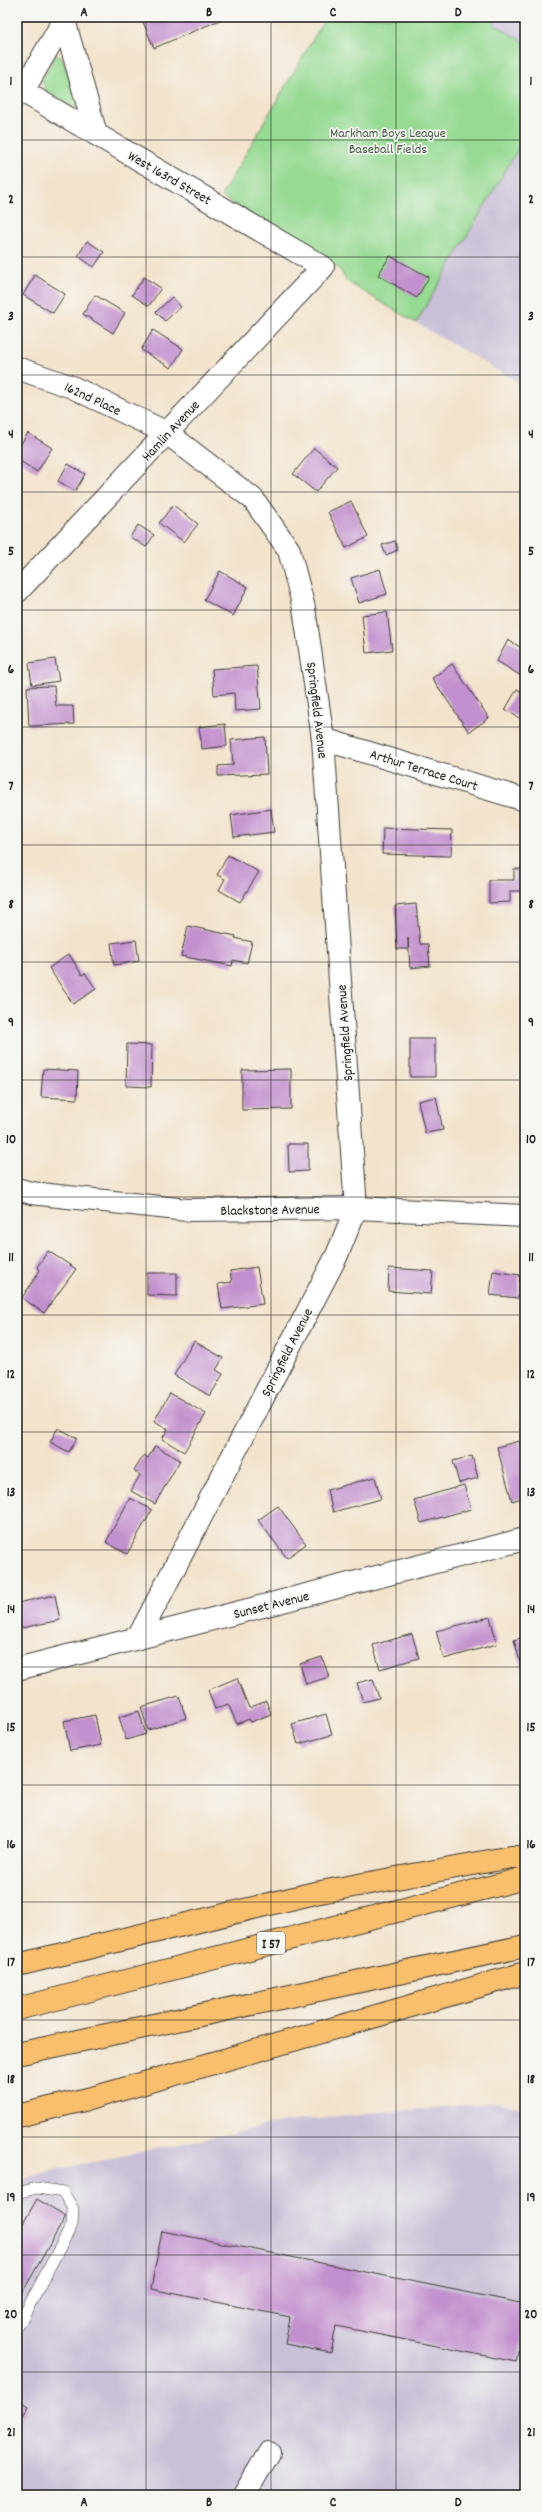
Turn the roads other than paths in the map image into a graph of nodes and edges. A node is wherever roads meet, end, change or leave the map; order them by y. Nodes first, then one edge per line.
1 (65, 18) edge
2 (20, 90) edge
3 (96, 134) junction
4 (324, 267) joint
5 (17, 368) edge
6 (167, 434) junction
7 (17, 592) edge
8 (323, 739) junction
9 (525, 800) edge
10 (17, 1189) edge
11 (356, 1208) junction
12 (525, 1216) edge
13 (525, 1539) edge
14 (138, 1638) junction
15 (17, 1669) edge
16 (525, 1857) edge
17 (525, 1878) edge
18 (525, 1946) edge
19 (17, 1965) edge
20 (525, 1973) edge
21 (17, 2009) edge
22 (17, 2054) edge
23 (17, 2116) edge
24 (17, 2193) edge
25 (17, 2328) edge
26 (269, 2453) dead end
27 (244, 2495) edge

1 - 2 street
1 - 3 street
2 - 3 street, West 163rd Street
3 - 4 street, West 163rd Street
4 - 6 street, Hamlin Avenue
5 - 6 street, 162nd Place
6 - 7 street, Hamlin Avenue
6 - 8 street, Springfield Avenue
8 - 9 street, Arthur Terrace Court
8 - 11 street, Springfield Avenue
10 - 11 street, Blackstone Avenue
11 - 12 street, Blackstone Avenue
11 - 14 street, Springfield Avenue
13 - 14 street, Sunset Avenue
14 - 15 street, Sunset Avenue
16 - 19 highway
17 - 21 highway, I 57
18 - 22 highway
20 - 23 highway
24 - 25 lane
26 - 27 street

